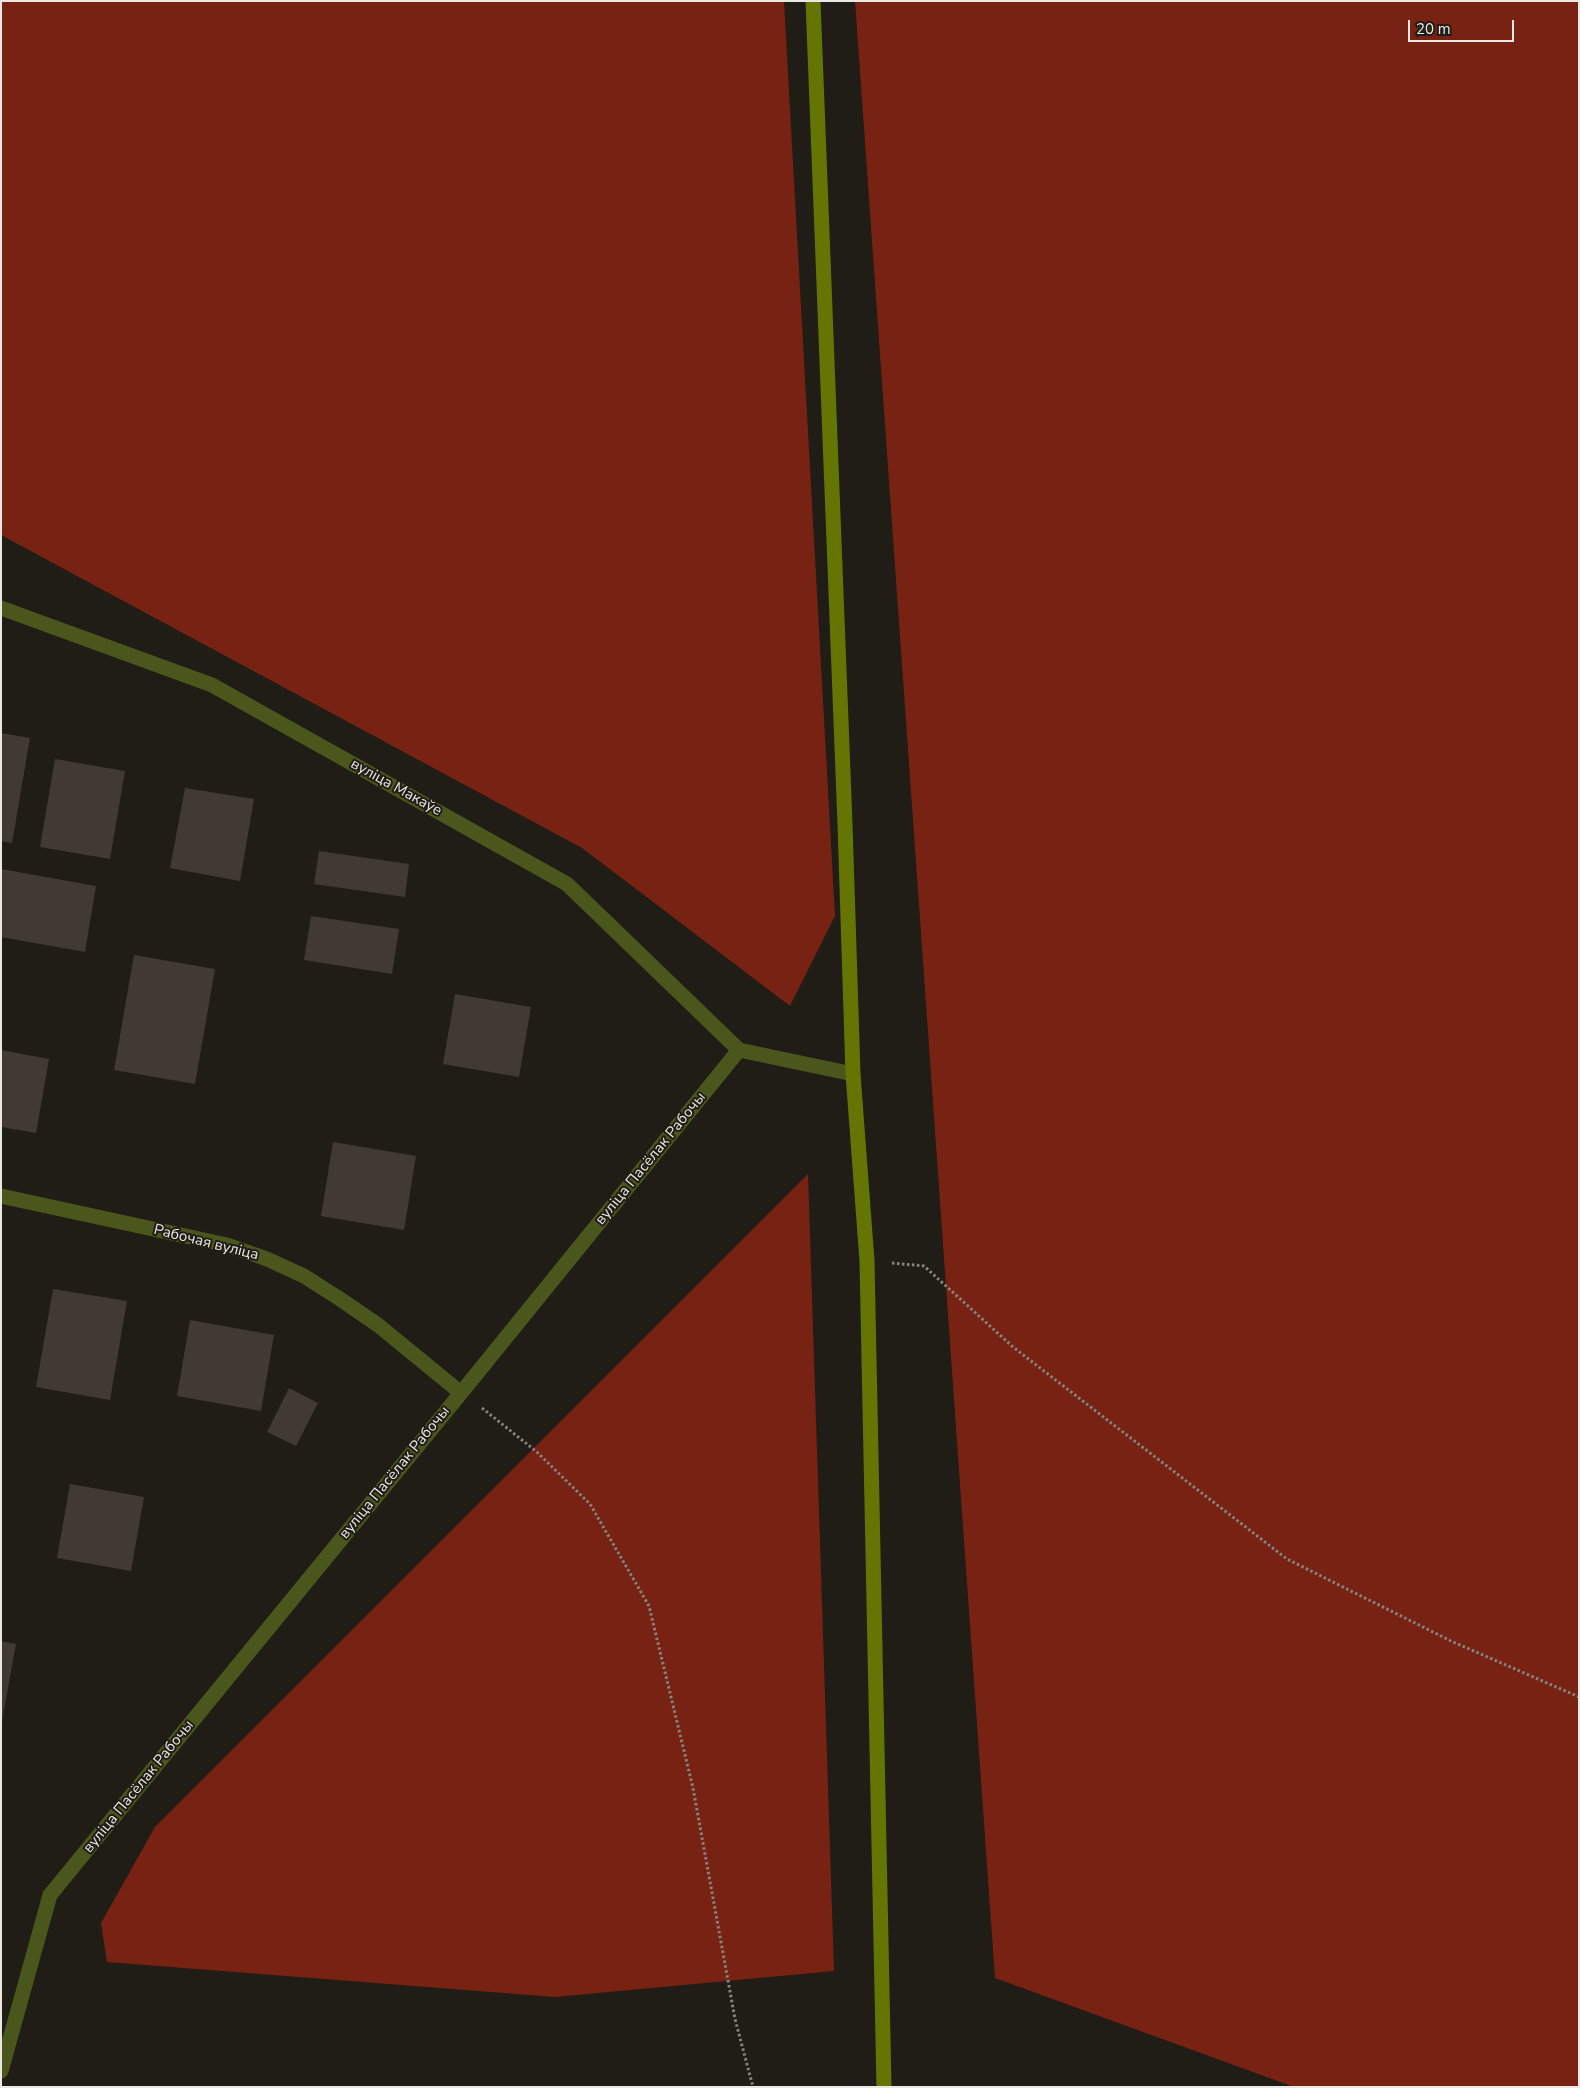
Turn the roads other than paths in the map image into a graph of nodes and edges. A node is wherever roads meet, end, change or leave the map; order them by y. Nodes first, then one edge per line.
1 (813, 1) edge
2 (1, 608) edge
3 (739, 1050) junction
4 (853, 1074) junction
5 (1, 1196) edge
6 (462, 1393) junction
7 (1, 2071) edge
8 (883, 2085) edge

1 - 4 main road
2 - 3 street, вуліца Макаўе
3 - 4 street
3 - 6 street, вуліца Пасёлак Рабочы
4 - 8 main road
5 - 6 street, Рабочая вуліца
6 - 7 street, вуліца Пасёлак Рабочы

